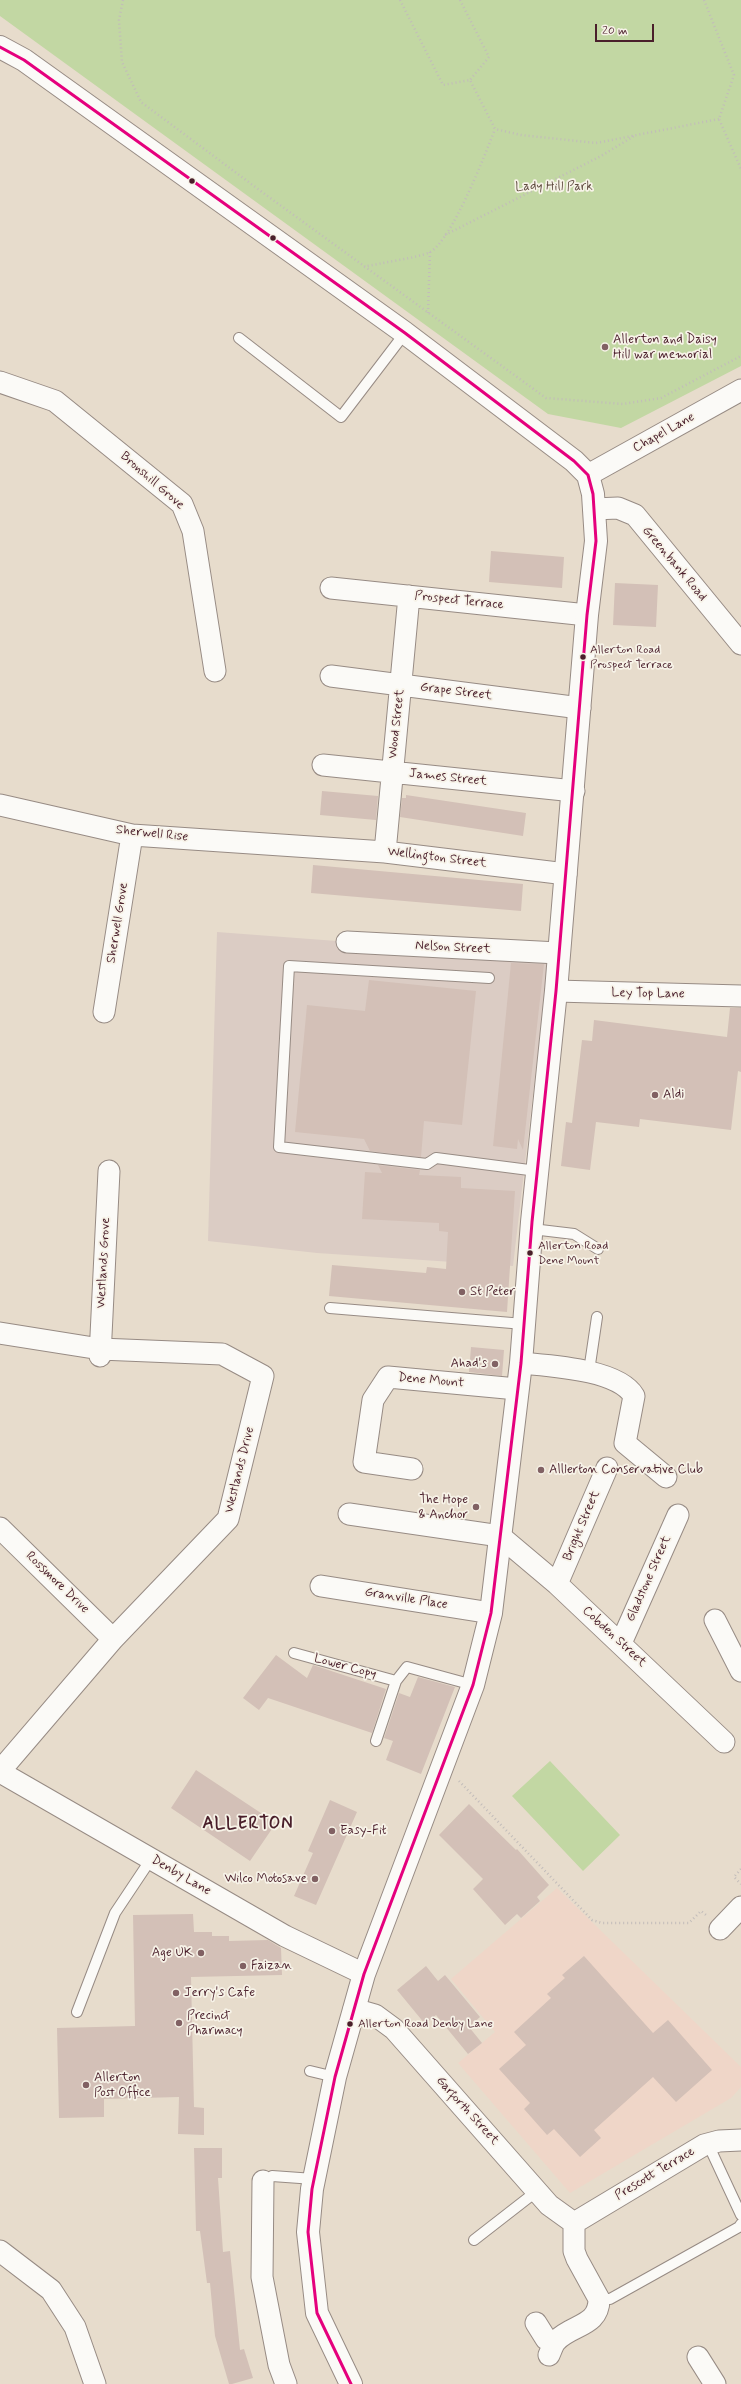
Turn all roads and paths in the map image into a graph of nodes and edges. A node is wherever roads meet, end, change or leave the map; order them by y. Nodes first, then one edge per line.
1 (123, 0) edge
2 (400, 0) edge
3 (460, 0) edge
4 (704, 0) edge
5 (0, 47) edge
6 (470, 80) junction
7 (719, 119) junction
8 (495, 129) junction
9 (636, 135) junction
10 (741, 169) edge
11 (444, 235) junction
12 (430, 252) junction
13 (364, 267) junction
14 (428, 313) junction
15 (405, 333) junction
16 (239, 338) dead end
17 (741, 356) edge
18 (0, 382) edge
19 (741, 390) edge
20 (588, 475) junction
21 (594, 509) junction
22 (331, 588) dead end
23 (409, 596) junction
24 (587, 615) junction
25 (741, 644) edge
26 (215, 670) dead end
27 (331, 676) dead end
28 (401, 685) junction
29 (580, 708) junction
30 (323, 765) dead end
31 (392, 772) junction
32 (574, 791) junction
33 (0, 805) edge
34 (132, 835) junction
35 (307, 846) joint
36 (384, 852) junction
37 (566, 874) junction
38 (347, 942) dead end
39 (558, 953) junction
40 (489, 978) dead end
41 (556, 991) junction
42 (741, 996) edge
43 (104, 1012) dead end
44 (109, 1170) dead end
45 (537, 1171) junction
46 (532, 1229) junction
47 (598, 1248) dead end
48 (330, 1308) dead end
49 (597, 1317) dead end
50 (524, 1324) junction
51 (0, 1333) edge
52 (100, 1352) junction
53 (520, 1363) junction
54 (590, 1371) junction
55 (518, 1389) junction
56 (608, 1468) dead end
57 (412, 1470) dead end
58 (666, 1477) dead end
59 (349, 1514) dead end
60 (678, 1515) dead end
61 (0, 1528) edge
62 (500, 1536) junction
63 (557, 1584) junction
64 (321, 1586) dead end
65 (491, 1613) junction
66 (715, 1620) dead end
67 (733, 1637) edge
68 (113, 1638) junction
69 (621, 1643) junction
70 (294, 1654) dead end
71 (741, 1671) edge
72 (396, 1681) junction
73 (473, 1685) junction
74 (376, 1741) dead end
75 (724, 1742) dead end
76 (444, 1764) junction
77 (0, 1772) edge
78 (150, 1859) junction
79 (741, 1869) edge
80 (741, 1884) edge
81 (733, 1921) edge
82 (364, 1974) junction
83 (354, 2009) junction
84 (77, 2012) dead end
85 (310, 2071) dead end
86 (335, 2077) junction
87 (741, 2140) edge
88 (708, 2144) junction
89 (314, 2179) junction
90 (263, 2181) joint
91 (537, 2191) junction
92 (741, 2215) edge
93 (574, 2223) junction
94 (741, 2224) edge
95 (474, 2240) dead end
96 (0, 2251) edge
97 (599, 2299) junction
98 (536, 2323) dead end
99 (698, 2357) dead end
100 (95, 2384) edge
101 (286, 2384) edge
102 (351, 2384) edge
103 (715, 2384) edge

1 - 13 path
2 - 6 path
3 - 6 path
4 - 7 path
5 - 15 street
6 - 8 path
7 - 9 path
7 - 10 path
8 - 9 path
8 - 11 path
9 - 11 path
11 - 12 path
12 - 13 path
12 - 14 path
13 - 14 path
14 - 17 path
15 - 16 lane
15 - 20 street
18 - 26 street, Bronshill Grove
19 - 20 street, Chapel Lane
20 - 21 street
21 - 24 street
21 - 25 street, Greenbank Road
22 - 23 street, Prospect Terrace
23 - 24 street, Prospect Terrace
23 - 28 street, Wood Street
24 - 29 street
27 - 28 street, Grape Street
28 - 29 street, Grape Street
28 - 31 street, Wood Street
29 - 32 street
30 - 31 street, James Street
31 - 32 street, James Street
31 - 36 street, Wood Street
32 - 37 street
33 - 34 street, Sherwell Rise
34 - 35 street, Sherwell Rise
34 - 43 street, Sherwell Grove
35 - 36 street, Wellington Street
36 - 37 street, Wellington Street
37 - 39 street
38 - 39 street, Nelson Street
39 - 41 street
40 - 45 lane
41 - 42 street, Ley Top Lane
41 - 45 street
44 - 52 street, Westlands Grove
45 - 46 street
46 - 47 lane
46 - 50 street
48 - 50 lane
49 - 54 lane
50 - 53 street
51 - 52 street, Westlands Drive
52 - 68 street, Westlands Drive
53 - 54 street
53 - 55 street
54 - 58 street
55 - 57 street, Dene Mount
55 - 62 street
56 - 63 street, Bright Street
59 - 62 street
60 - 69 street, Gladstone Street
61 - 68 street, Rossmore Drive
62 - 63 street, Cobden Street
62 - 65 street
63 - 69 street, Cobden Street
64 - 65 street, Granville Place
65 - 73 street
66 - 67 street
67 - 71 street
68 - 77 street, Westlands Drive
69 - 75 street, Cobden Street
70 - 72 lane, Lower Copy
72 - 73 lane
72 - 74 lane
73 - 76 street
76 - 81 path
76 - 82 street
77 - 78 street, Denby Lane
78 - 82 street, Denby Lane
78 - 84 lane
79 - 80 path
82 - 83 street
83 - 86 street
83 - 91 street, Garforth Street
85 - 86 lane
86 - 89 street
87 - 88 street, Prescott Terrace
88 - 92 lane
88 - 93 street, Prescott Terrace
89 - 90 lane
89 - 102 street
90 - 101 street
91 - 93 street, Garforth Street
91 - 95 lane
93 - 97 street
94 - 97 lane
96 - 100 street
97 - 98 street
99 - 103 street

